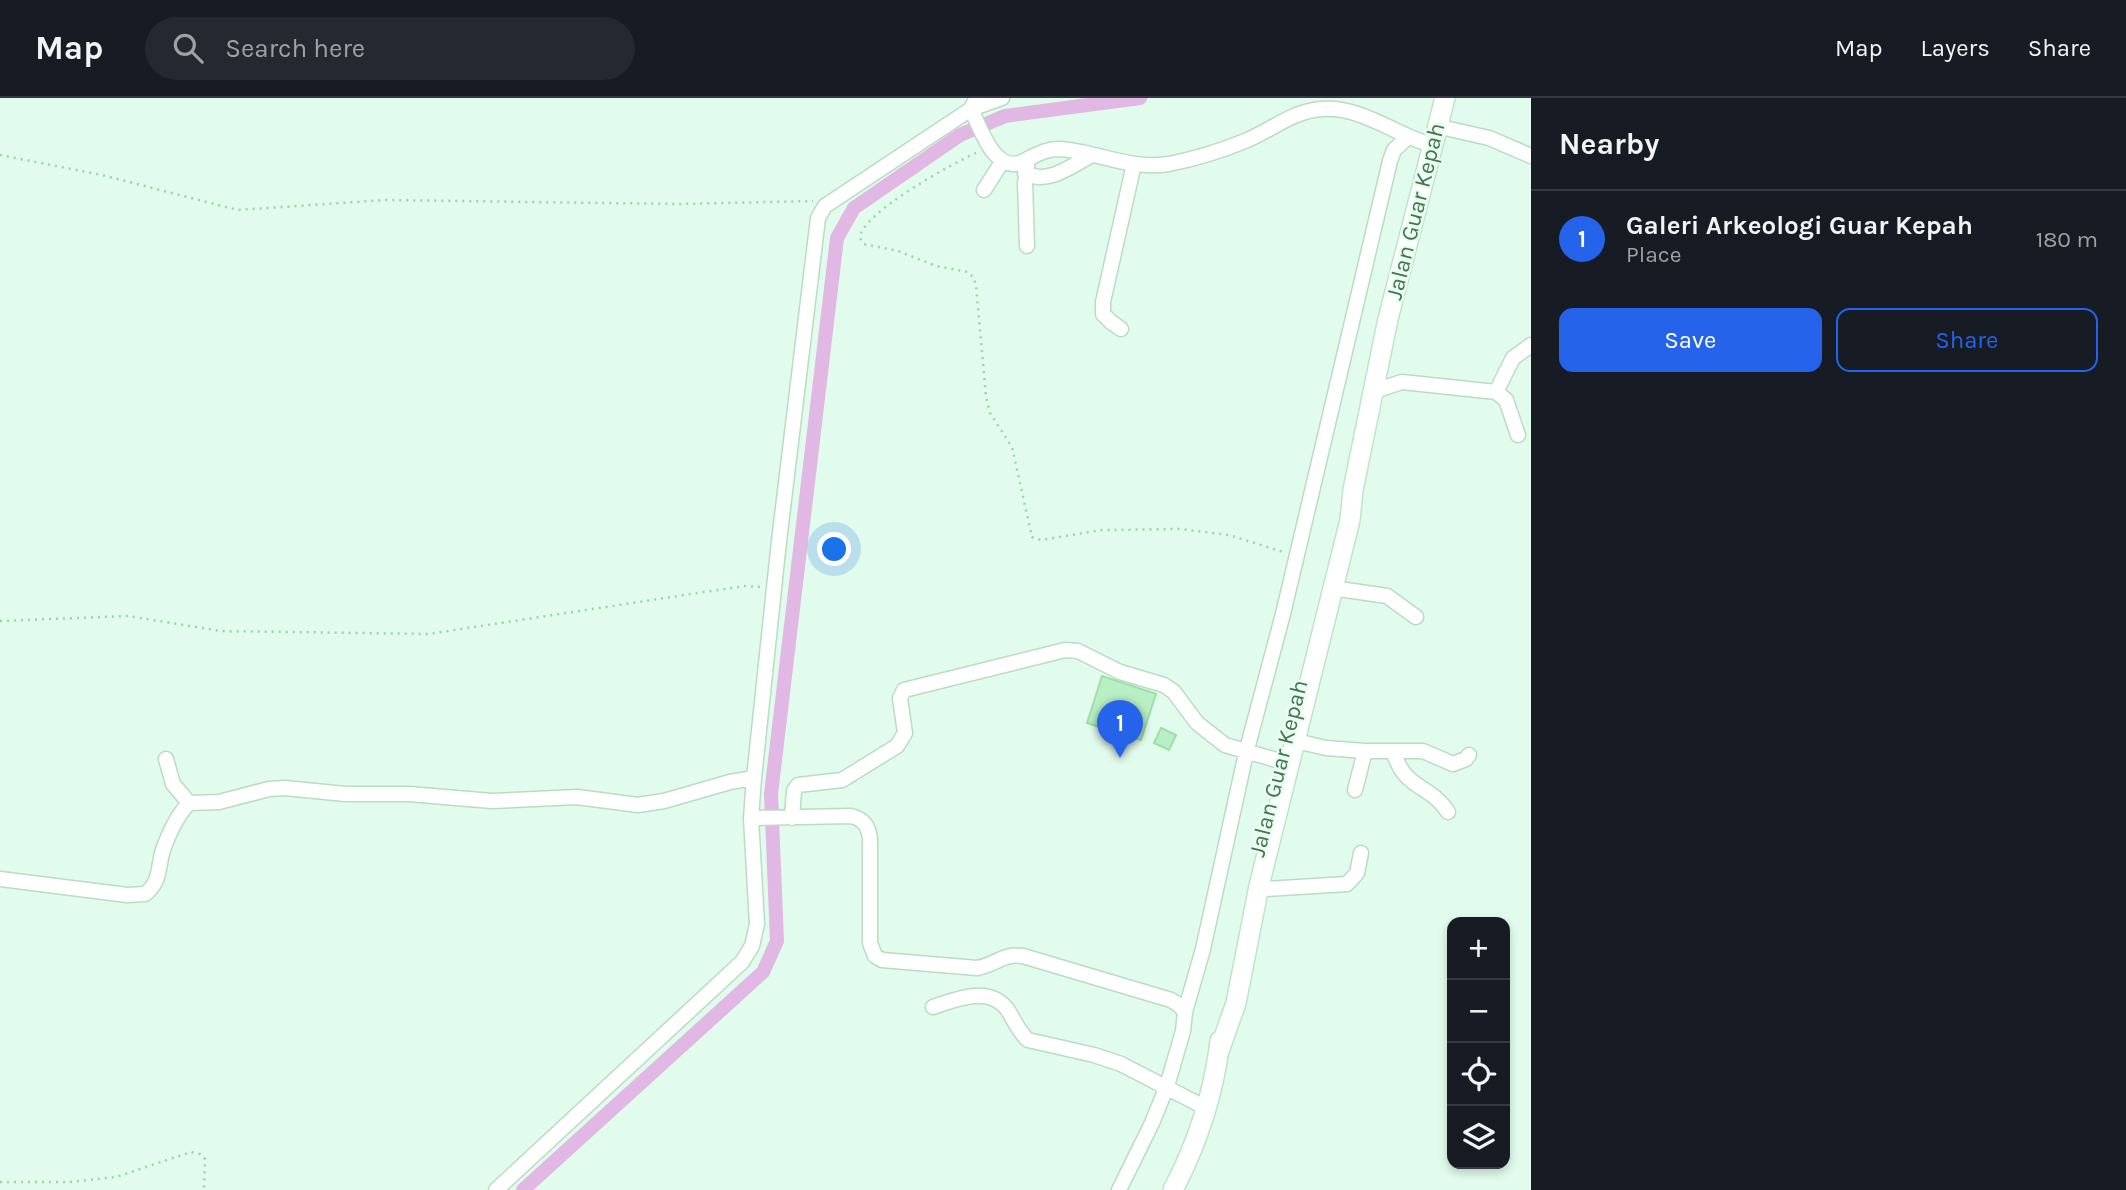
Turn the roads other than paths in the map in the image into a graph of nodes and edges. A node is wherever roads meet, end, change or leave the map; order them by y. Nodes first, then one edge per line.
1 (1002, 98) edge
2 (1445, 98) edge
3 (974, 104) edge
4 (1434, 136) junction
5 (1408, 137) junction
6 (1090, 156) junction
7 (1531, 156) edge
8 (1002, 162) junction
9 (1134, 164) junction
10 (1027, 166) junction
11 (984, 190) dead end
12 (1027, 246) dead end
13 (1121, 329) dead end
14 (1531, 345) edge
15 (1374, 391) junction
16 (1496, 392) junction
17 (1518, 435) dead end
18 (1353, 489) junction
19 (1332, 588) junction
20 (1416, 617) dead end
21 (1296, 741) junction
22 (1365, 751) junction
23 (1393, 751) junction
24 (1250, 753) junction
25 (1469, 755) dead end
26 (166, 759) dead end
27 (1280, 761) junction
28 (754, 778) junction
29 (1354, 790) dead end
30 (189, 803) junction
31 (1448, 812) dead end
32 (757, 818) junction
33 (788, 818) junction
34 (1361, 853) dead end
35 (0, 879) edge
36 (1259, 886) junction
37 (933, 1007) dead end
38 (1185, 1012) junction
39 (1219, 1051) junction
40 (1171, 1089) junction
41 (1201, 1106) junction
42 (496, 1190) edge
43 (1119, 1190) edge
44 (1174, 1190) edge

1 - 3 street
2 - 4 main road, Jalan Guar Kepah
3 - 8 street
3 - 28 street
4 - 5 street
4 - 7 street
4 - 15 main road, Jalan Guar Kepah
5 - 9 street
5 - 24 street
6 - 9 street
6 - 10 street
6 - 10 street
8 - 10 street
8 - 11 street
9 - 13 street
10 - 12 street
14 - 16 street
15 - 16 street
15 - 18 main road, Jalan Guar Kepah
16 - 17 street
18 - 19 main road, Jalan Guar Kepah
18 - 27 main road, Jalan Guar Kepah
19 - 20 street
19 - 21 main road, Jalan Guar Kepah
21 - 22 street
21 - 27 main road, Jalan Guar Kepah
22 - 23 street
22 - 29 street
23 - 25 street
23 - 31 street
24 - 27 street
24 - 33 street
24 - 38 street
26 - 30 street
27 - 36 main road, Jalan Guar Kepah
27 - 39 main road, Jalan Guar Kepah
28 - 30 street
28 - 32 street
30 - 35 street
32 - 33 street
32 - 42 street
33 - 38 street
34 - 36 street
36 - 39 main road, Jalan Guar Kepah
37 - 40 street
38 - 40 street
39 - 41 main road, Jalan Guar Kepah
40 - 41 street
40 - 43 street
41 - 44 main road, Jalan Guar Kepah

